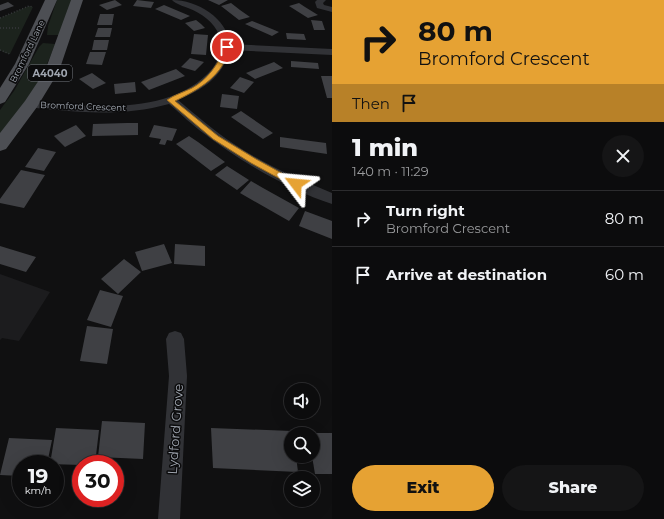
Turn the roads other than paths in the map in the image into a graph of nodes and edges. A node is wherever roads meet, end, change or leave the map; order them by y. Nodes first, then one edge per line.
1 (77, 0) edge
2 (176, 0) edge
3 (322, 0) edge
4 (49, 3) edge
5 (332, 10) edge
6 (34, 39) junction
7 (64, 39) junction
8 (227, 47) junction
9 (332, 52) edge
10 (0, 99) edge
11 (171, 100) junction
12 (31, 104) junction
13 (0, 145) edge
14 (332, 199) edge
15 (175, 339) dead end
16 (169, 519) edge

1 - 7 main road, A4040
2 - 8 street
3 - 5 street
4 - 6 main road, Bromford Lane / A4040
6 - 7 main road
6 - 10 main road, Bromford Lane / A4040
7 - 12 main road, A4040
8 - 9 street
8 - 11 street, Bromford Crescent
11 - 12 street, Bromford Crescent
11 - 14 street
12 - 13 main road, A4040
15 - 16 street, Lydford Grove

